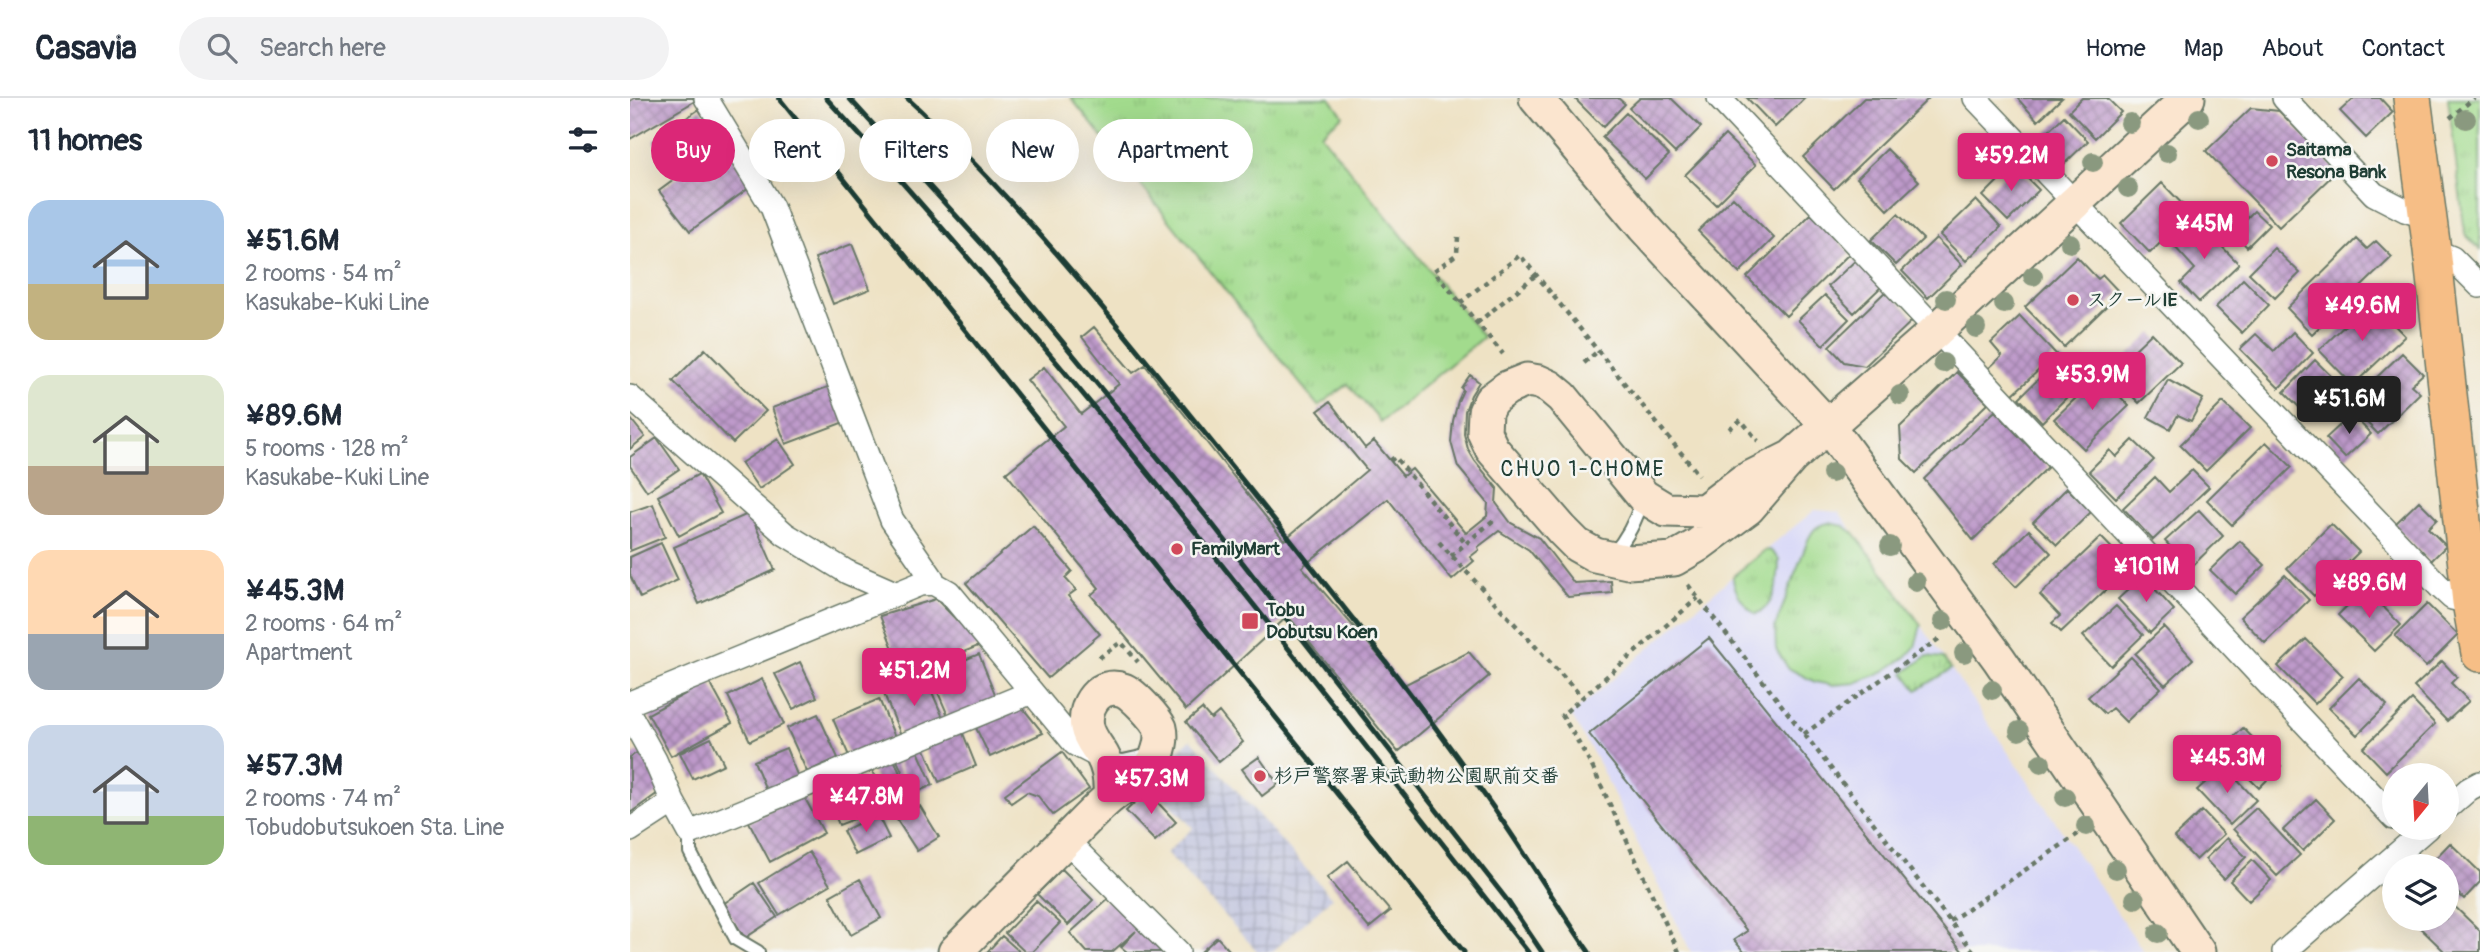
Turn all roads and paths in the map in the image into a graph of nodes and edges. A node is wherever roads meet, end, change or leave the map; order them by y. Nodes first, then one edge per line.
1 (706, 98) edge
2 (1536, 98) edge
3 (1719, 98) edge
4 (1975, 98) edge
5 (2188, 98) edge
6 (2284, 98) edge
7 (2412, 98) edge
8 (2474, 98) edge
9 (2450, 117) dead end
10 (2075, 204) junction
11 (2430, 233) junction
12 (1458, 237) dead end
13 (1536, 275) junction
14 (2480, 286) edge
15 (1460, 303) junction
16 (1477, 323) junction
17 (1937, 330) junction
18 (1598, 351) junction
19 (1503, 354) dead end
20 (1584, 363) dead end
21 (630, 397) edge
22 (1828, 426) junction
23 (1730, 429) dead end
24 (1761, 444) dead end
25 (1792, 457) junction
26 (1390, 461) dead end
27 (1699, 475) dead end
28 (1643, 496) junction
29 (1496, 519) dead end
30 (1439, 542) dead end
31 (1466, 544) junction
32 (1451, 556) junction
33 (1611, 557) junction
34 (933, 583) junction
35 (1687, 584) dead end
36 (897, 594) junction
37 (1698, 598) junction
38 (2471, 602) junction
39 (1940, 638) dead end
40 (2480, 653) edge
41 (1036, 697) junction
42 (1582, 697) junction
43 (630, 703) edge
44 (1090, 706) junction
45 (630, 715) edge
46 (1804, 734) junction
47 (1157, 754) junction
48 (1104, 759) junction
49 (2480, 783) edge
50 (1110, 797) junction
51 (2459, 798) edge
52 (673, 802) junction
53 (2382, 804) edge
54 (630, 830) edge
55 (690, 833) junction
56 (2078, 834) dead end
57 (1066, 840) junction
58 (2406, 840) edge
59 (1950, 921) junction
60 (758, 952) edge
61 (955, 952) edge
62 (1178, 952) edge
63 (1679, 952) edge
64 (1973, 952) edge
65 (2198, 952) edge
66 (2284, 952) edge

1 - 34 street
2 - 22 street
3 - 17 street
4 - 10 street
5 - 10 street
6 - 11 street
7 - 11 main road
8 - 9 path
10 - 17 street
10 - 38 street
11 - 14 street
11 - 38 main road
12 - 15 path
13 - 15 path
13 - 16 path
13 - 18 path
15 - 16 path
16 - 19 path
17 - 22 street
17 - 53 street
18 - 20 path
18 - 27 path
21 - 36 street
22 - 25 street
22 - 65 street
23 - 24 path
25 - 28 street
25 - 33 street
26 - 31 path
28 - 33 lane
28 - 33 street
29 - 31 path
30 - 32 path
31 - 32 path
32 - 42 path
34 - 36 street
34 - 41 street
35 - 37 path
36 - 43 street
37 - 42 path
37 - 46 path
38 - 40 main road
39 - 46 path
41 - 44 street
41 - 48 street
41 - 55 street
42 - 63 path
44 - 47 street
44 - 48 street
45 - 52 street
46 - 59 path
47 - 48 lane
47 - 50 street
48 - 50 street
49 - 51 street
50 - 57 street
52 - 54 street
52 - 55 street
55 - 60 lane
56 - 59 path
57 - 61 street
57 - 62 street
58 - 66 street
59 - 64 path

